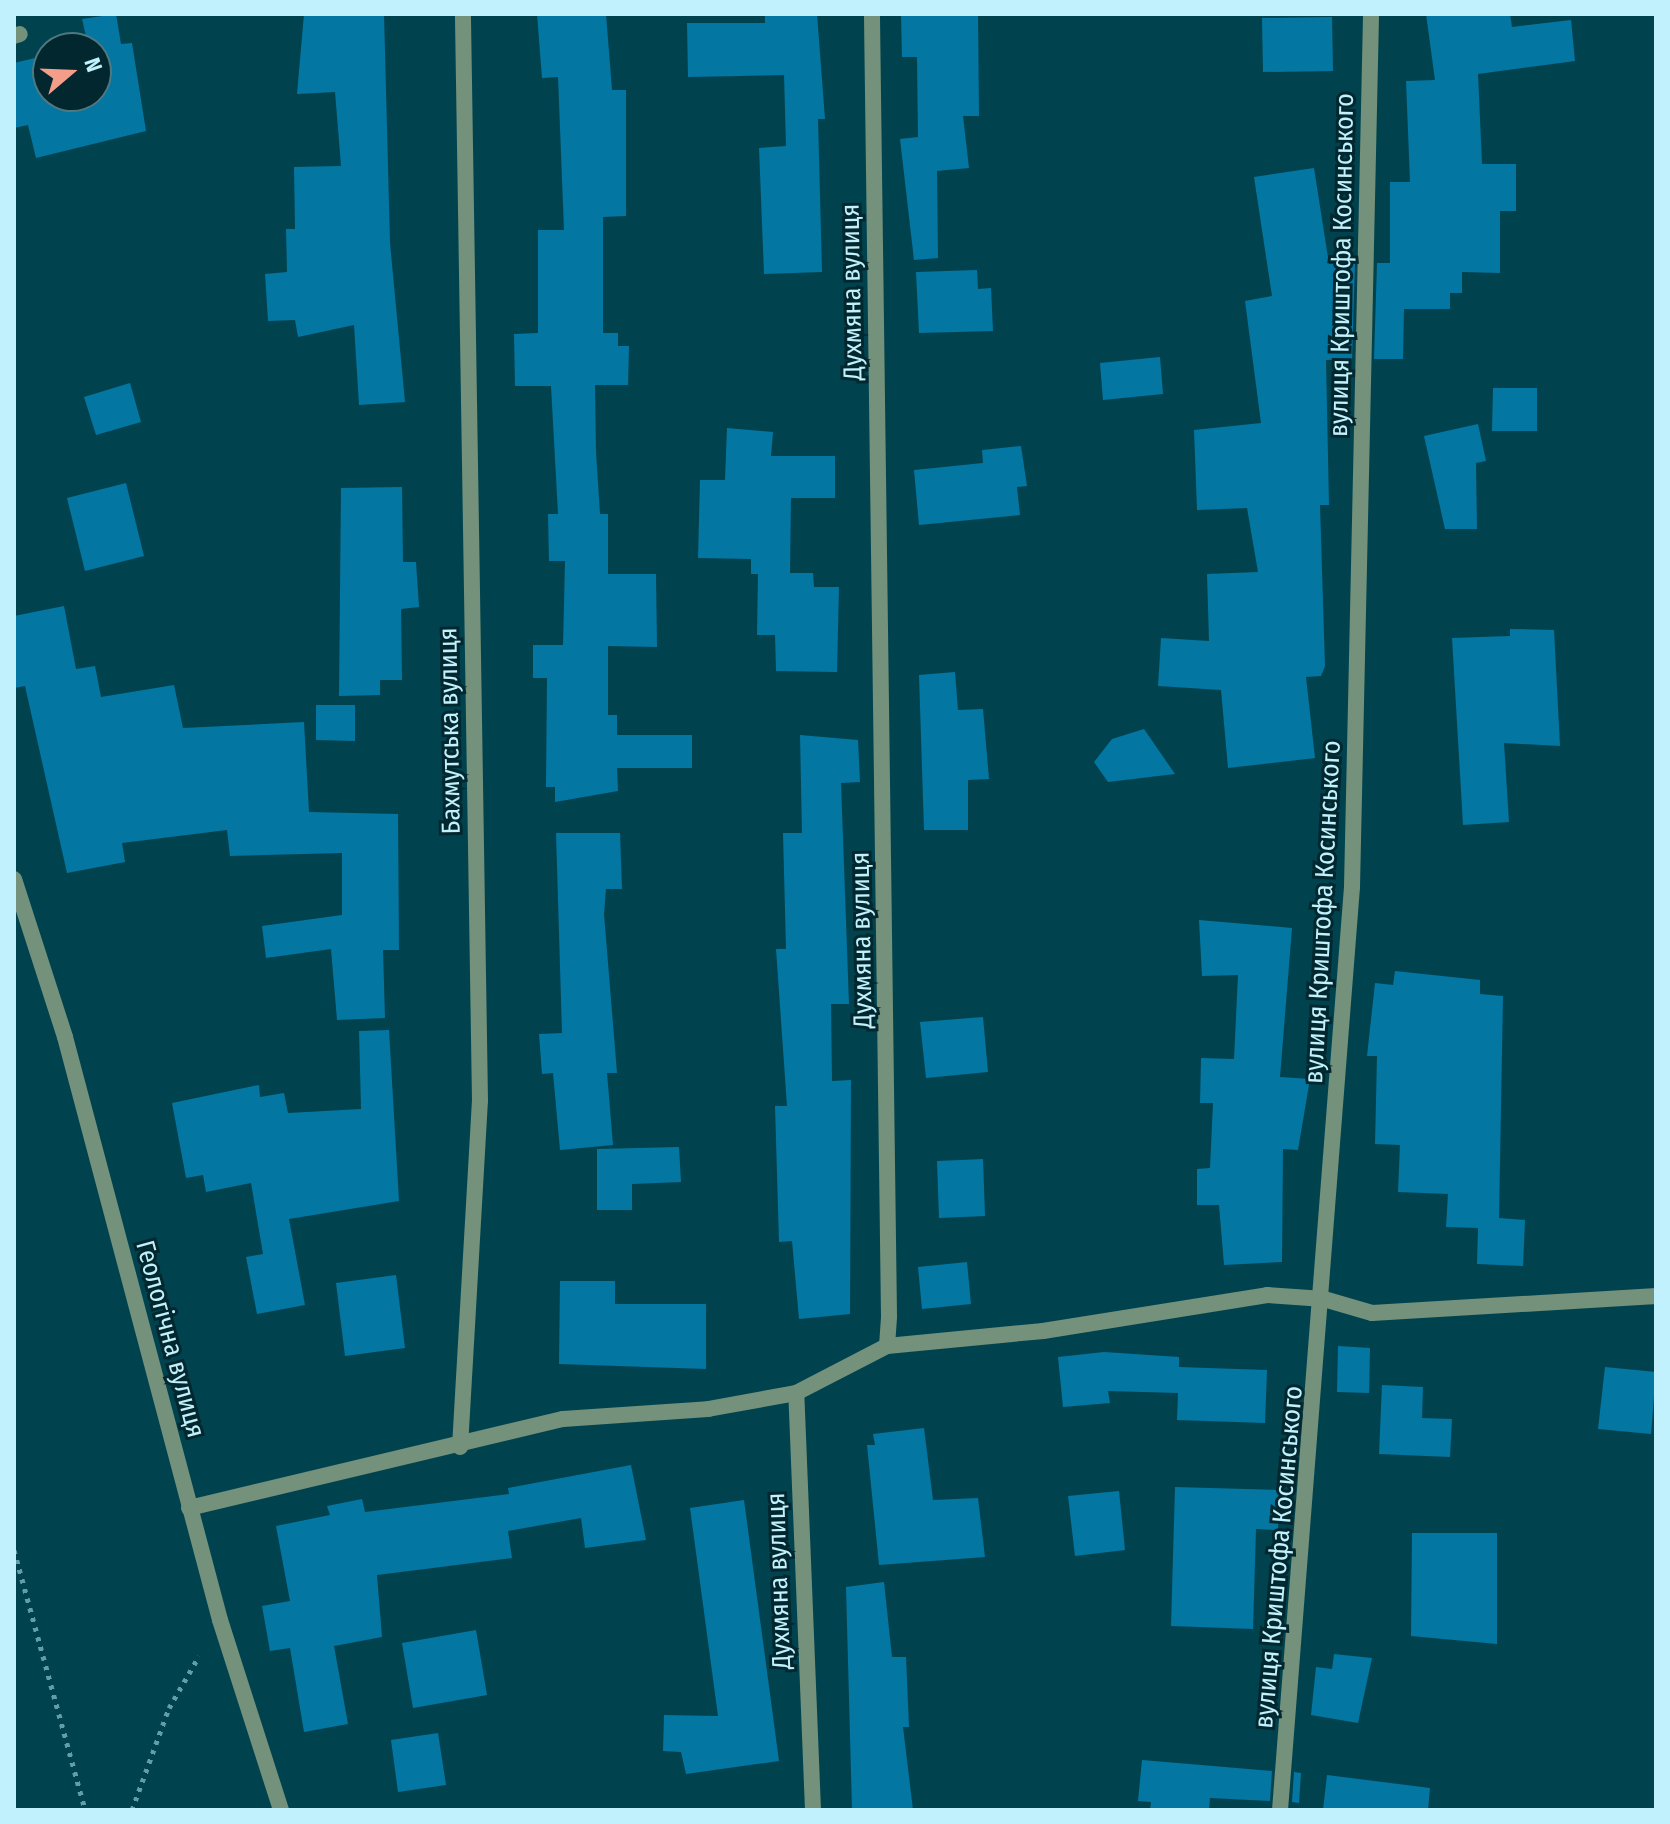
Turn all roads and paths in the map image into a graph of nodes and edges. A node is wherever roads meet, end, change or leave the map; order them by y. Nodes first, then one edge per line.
1 (463, 14) edge
2 (872, 14) edge
3 (1371, 14) edge
4 (14, 879) edge
5 (1656, 1296) edge
6 (1324, 1299) junction
7 (887, 1346) junction
8 (796, 1393) junction
9 (460, 1447) junction
10 (189, 1508) junction
11 (14, 1550) edge
12 (220, 1620) junction
13 (85, 1810) edge
14 (132, 1810) edge
15 (281, 1810) edge
16 (813, 1810) edge
17 (1280, 1810) edge

1 - 9 street, Бахмутська вулиця
2 - 7 street, Духмяна вулиця
3 - 6 street, вулиця Криштофа Косинського
4 - 10 street, Геологічна вулиця
5 - 6 street
6 - 7 street
6 - 17 street, вулиця Криштофа Косинського
7 - 8 street
8 - 9 street
8 - 16 street, Духмяна вулиця
9 - 10 street
10 - 12 street, Геологічна вулиця
11 - 13 path
12 - 14 path
12 - 15 street, Геологічна вулиця

